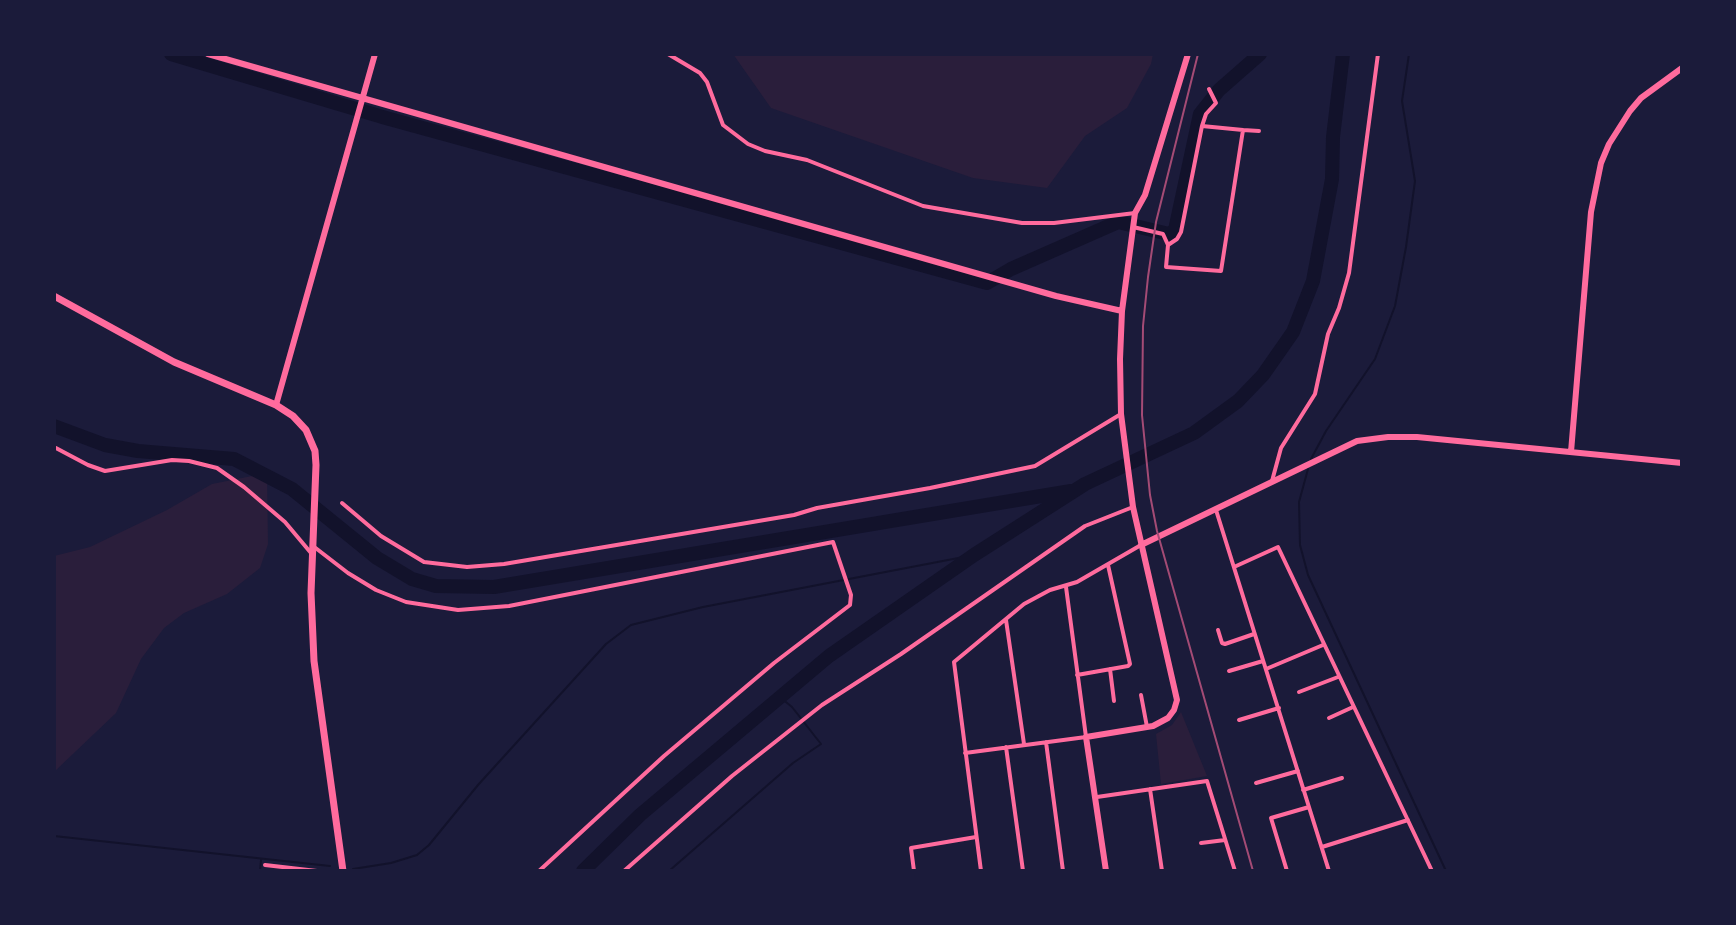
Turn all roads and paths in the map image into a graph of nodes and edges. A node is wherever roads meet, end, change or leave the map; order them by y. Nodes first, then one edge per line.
1 (208, 54) edge
2 (375, 54) edge
3 (668, 54) edge
4 (1188, 54) edge
5 (1378, 54) edge
6 (1682, 68) edge
7 (1209, 89) dead end
8 (363, 99) junction
9 (1202, 126) junction
10 (1243, 130) junction
11 (1259, 131) dead end
12 (1135, 213) junction
13 (1133, 227) junction
14 (1168, 245) junction
15 (54, 296) edge
16 (1122, 311) junction
17 (276, 405) junction
18 (1121, 414) junction
19 (54, 447) edge
20 (1571, 452) junction
21 (1682, 463) edge
22 (1272, 482) junction
23 (342, 503) dead end
24 (1133, 507) junction
25 (1216, 510) junction
26 (1141, 545) junction
27 (313, 551) junction
28 (1108, 565) junction
29 (1234, 567) junction
30 (1066, 587) junction
31 (1006, 620) junction
32 (1218, 630) dead end
33 (1254, 634) junction
34 (1323, 645) junction
35 (1263, 661) junction
36 (1110, 669) junction
37 (1266, 669) junction
38 (1229, 671) dead end
39 (1077, 675) junction
40 (1338, 677) junction
41 (1299, 692) dead end
42 (1141, 695) dead end
43 (1114, 701) dead end
44 (1353, 707) junction
45 (1279, 708) junction
46 (1329, 718) dead end
47 (1239, 720) dead end
48 (1147, 727) junction
49 (1086, 737) junction
50 (1046, 742) junction
51 (1024, 744) junction
52 (1006, 747) junction
53 (965, 753) junction
54 (1298, 771) junction
55 (1342, 778) dead end
56 (1256, 783) dead end
57 (1150, 789) junction
58 (1303, 790) junction
59 (1097, 797) junction
60 (1309, 807) junction
61 (1409, 820) junction
62 (977, 837) junction
63 (1225, 840) junction
64 (1201, 843) dead end
65 (1322, 847) junction
66 (265, 865) dead end
67 (1329, 870) edge
68 (317, 871) edge
69 (343, 871) edge
70 (539, 871) edge
71 (624, 871) edge
72 (914, 871) edge
73 (981, 871) edge
74 (1023, 871) edge
75 (1063, 871) edge
76 (1106, 871) edge
77 (1162, 871) edge
78 (1235, 871) edge
79 (1287, 871) edge
80 (1321, 871) edge
81 (1432, 871) edge

1 - 8 street
2 - 8 street
3 - 12 street
4 - 12 street
5 - 22 street
6 - 20 street
7 - 9 street
8 - 16 street
8 - 17 street
9 - 10 street
9 - 14 street
10 - 11 street
10 - 14 street
12 - 13 street
13 - 14 street
13 - 16 street
15 - 17 highway
16 - 18 street
17 - 27 highway
18 - 23 street
18 - 24 street
19 - 27 street
20 - 21 street
20 - 22 street
22 - 25 street
24 - 26 street
24 - 71 street
25 - 26 street
25 - 29 street
26 - 28 street
26 - 48 street
27 - 69 highway
27 - 70 street
28 - 30 street
28 - 36 street
29 - 33 street
29 - 34 street
30 - 31 street
30 - 39 street
31 - 51 street
31 - 53 street
32 - 33 street
33 - 35 street
34 - 37 street
34 - 40 street
35 - 37 street
35 - 38 street
36 - 39 street
36 - 43 street
37 - 45 street
39 - 49 street
40 - 41 street
40 - 44 street
42 - 48 street
44 - 46 street
44 - 61 street
45 - 47 street
45 - 54 street
48 - 49 street
49 - 50 street
49 - 59 street
50 - 51 street
50 - 75 street
51 - 52 street
52 - 53 street
52 - 74 street
53 - 62 street
54 - 56 street
54 - 58 street
55 - 58 street
57 - 59 street
57 - 63 street
57 - 77 street
58 - 60 street
59 - 76 street
60 - 65 street
60 - 79 street
61 - 65 street
61 - 81 street
62 - 72 street
62 - 73 street
63 - 64 street
63 - 78 street
65 - 67 street
66 - 68 street
67 - 80 street

